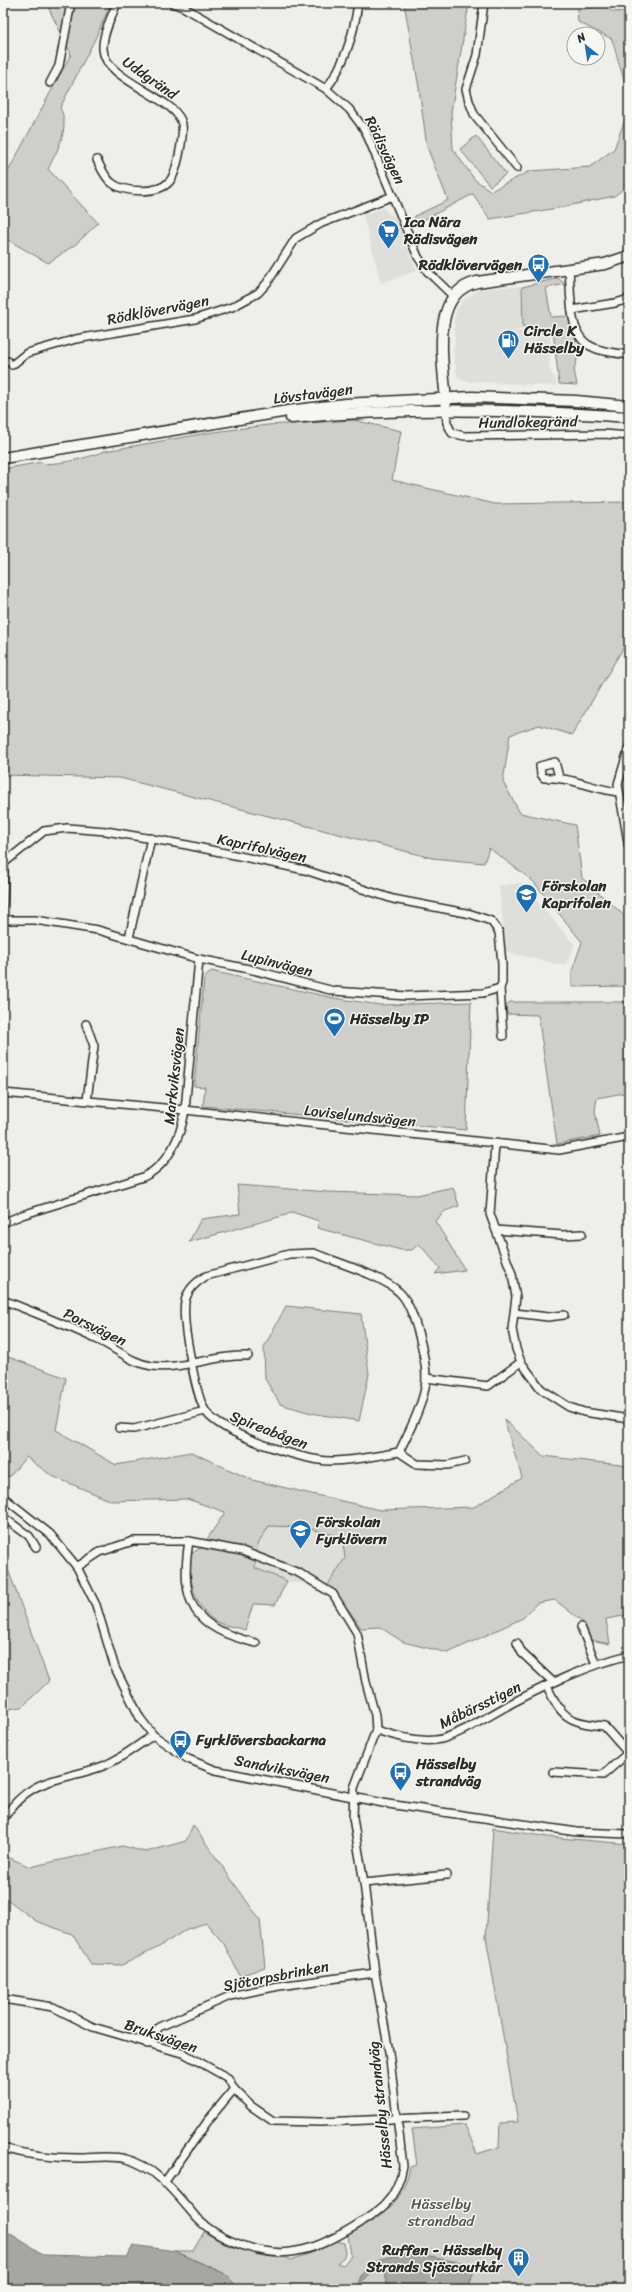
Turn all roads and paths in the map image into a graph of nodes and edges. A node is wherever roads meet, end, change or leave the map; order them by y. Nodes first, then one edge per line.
1 (71, 3) edge
2 (117, 3) edge
3 (172, 3) edge
4 (358, 3) edge
5 (484, 3) edge
6 (50, 83) dead end
7 (326, 89) junction
8 (97, 160) dead end
9 (517, 168) dead end
10 (393, 196) junction
11 (629, 256) edge
12 (569, 269) junction
13 (453, 296) junction
14 (629, 299) edge
15 (572, 310) junction
16 (629, 355) edge
17 (8, 363) edge
18 (445, 398) junction
19 (629, 406) edge
20 (446, 411) junction
21 (629, 417) edge
22 (629, 436) edge
23 (3, 458) edge
24 (3, 465) edge
25 (629, 747) edge
26 (559, 777) dead end
27 (618, 792) junction
28 (627, 828) edge
29 (151, 838) junction
30 (629, 848) edge
31 (4, 862) edge
32 (3, 904) edge
33 (3, 920) edge
34 (129, 938) junction
35 (199, 959) junction
36 (500, 988) junction
37 (86, 1024) dead end
38 (503, 1036) dead end
39 (3, 1093) edge
40 (87, 1100) junction
41 (185, 1110) junction
42 (629, 1137) edge
43 (495, 1144) junction
44 (3, 1223) edge
45 (496, 1230) junction
46 (582, 1234) dead end
47 (3, 1300) edge
48 (515, 1313) junction
49 (564, 1315) dead end
50 (248, 1356) dead end
51 (521, 1362) junction
52 (190, 1363) junction
53 (426, 1378) junction
54 (205, 1411) junction
55 (629, 1419) edge
56 (119, 1428) dead end
57 (399, 1452) junction
58 (465, 1461) dead end
59 (3, 1497) edge
60 (3, 1517) edge
61 (189, 1541) junction
62 (36, 1547) dead end
63 (77, 1567) junction
64 (581, 1627) dead end
65 (256, 1643) dead end
66 (517, 1643) dead end
67 (629, 1655) edge
68 (596, 1664) junction
69 (550, 1684) junction
70 (376, 1730) junction
71 (153, 1735) junction
72 (628, 1753) edge
73 (553, 1772) dead end
74 (353, 1796) junction
75 (3, 1819) edge
76 (629, 1834) edge
77 (447, 1875) dead end
78 (364, 1883) junction
79 (375, 1973) junction
80 (3, 1999) edge
81 (147, 2044) junction
82 (234, 2089) junction
83 (463, 2116) dead end
84 (396, 2119) junction
85 (3, 2148) edge
86 (164, 2182) junction

1 - 6 street
2 - 8 street, Uddgränd
3 - 7 street, Rädisvägen
4 - 7 street
5 - 9 street
7 - 10 street, Rädisvägen
10 - 13 street, Rädisvägen
10 - 17 street, Rödklövervägen
11 - 12 street
12 - 13 street
12 - 15 street
13 - 18 street
14 - 15 street
15 - 16 street
18 - 19 street, Lövstavägen
18 - 20 street
18 - 23 street, Lövstavägen
20 - 21 street, Lövstavägen
20 - 22 street, Hundlokegränd
20 - 24 street, Lövstavägen
25 - 27 street
26 - 27 street
27 - 28 street
28 - 30 street
29 - 31 street, Kaprifolvägen
29 - 34 street
29 - 36 street, Kaprifolvägen
31 - 32 street, Kaprifolvägen
33 - 34 street, Lupinvägen
34 - 35 street, Lupinvägen
35 - 36 street, Lupinvägen
35 - 41 street, Markviksvägen
36 - 38 street
37 - 40 street
39 - 40 street, Loviselundsvägen
40 - 41 street, Loviselundsvägen
41 - 43 street, Loviselundsvägen
41 - 44 street, Markviksvägen
42 - 43 street, Loviselundsvägen
43 - 45 street
45 - 46 street
45 - 48 street
47 - 52 street, Porsvägen
48 - 49 street
48 - 51 street
50 - 52 street, Porsvägen
51 - 53 street
51 - 55 street
52 - 53 street, Spireabågen
52 - 54 street, Spireabågen
53 - 57 street
54 - 56 street
54 - 57 street, Spireabågen
57 - 58 street
59 - 63 street, Sandviksvägen
60 - 62 street
61 - 63 street
61 - 65 street
61 - 70 street
63 - 71 street, Sandviksvägen
64 - 68 street
66 - 69 street
67 - 68 street, Måbärsstigen
68 - 69 street, Måbärsstigen
69 - 70 street, Måbärsstigen
69 - 72 street
70 - 74 street
71 - 74 street, Sandviksvägen
71 - 75 street
72 - 73 street
74 - 76 street, Sandviksvägen
74 - 78 street, Hässelby strandväg
77 - 78 street
78 - 79 street, Hässelby strandväg
79 - 81 street, Sjötorpsbrinken
79 - 84 street, Hässelby strandväg
80 - 81 street, Bruksvägen
81 - 82 street, Bruksvägen
82 - 84 street, Bruksvägen
82 - 86 street
83 - 84 street, Bruksvägen
84 - 86 street, Hässelby strandväg
85 - 86 street, Hässelby strandväg

